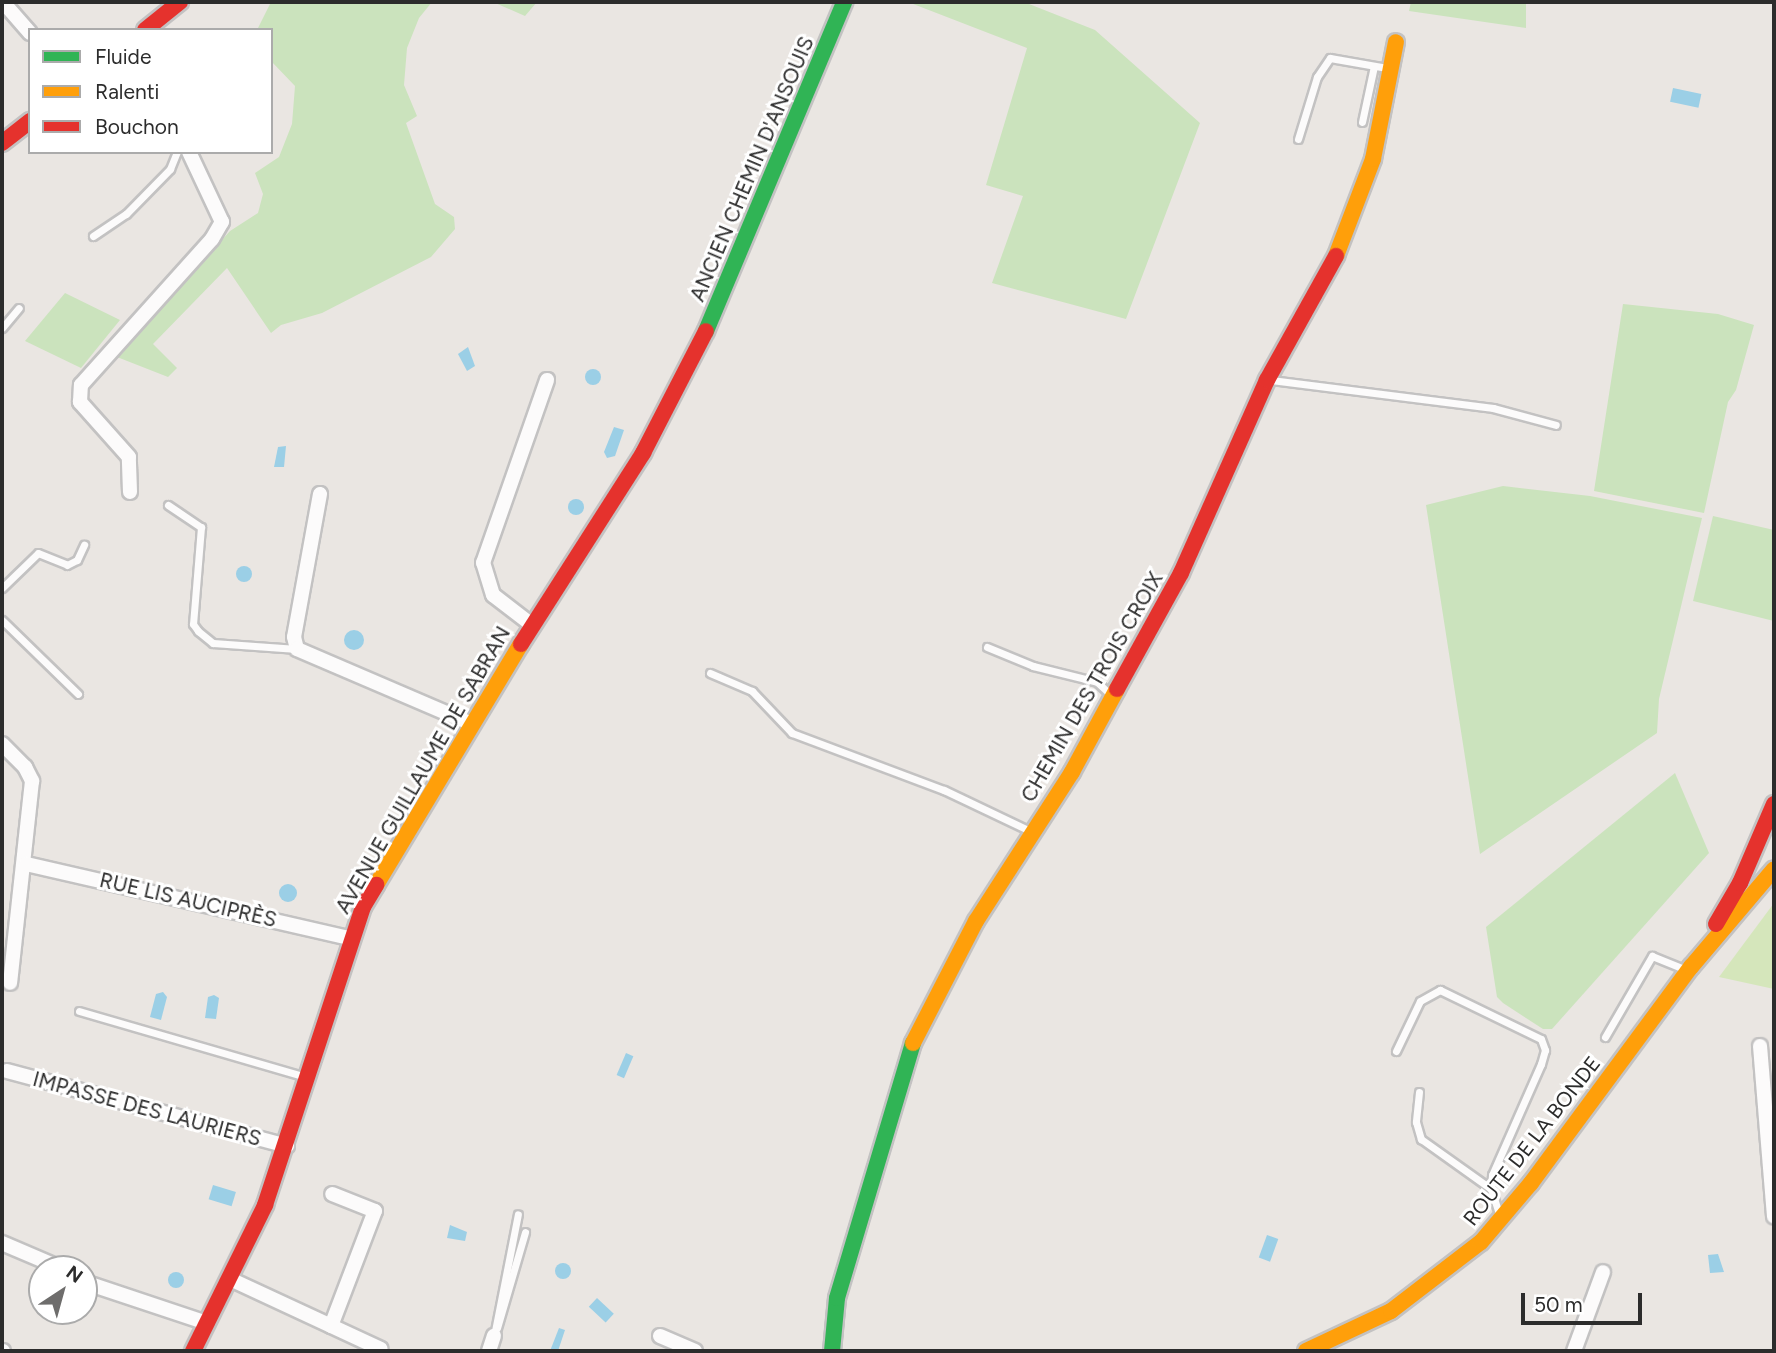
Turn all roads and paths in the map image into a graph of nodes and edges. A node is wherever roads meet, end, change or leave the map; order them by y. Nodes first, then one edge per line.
1 (3, 2) edge
2 (180, 2) edge
3 (844, 2) edge
4 (148, 28) edge
5 (28, 31) edge
6 (1396, 42) dead end
7 (1383, 67) junction
8 (1362, 122) dead end
9 (28, 123) edge
10 (1298, 139) dead end
11 (2, 144) edge
12 (176, 154) edge
13 (190, 154) edge
14 (93, 236) dead end
15 (19, 308) dead end
16 (2, 328) edge
17 (697, 352) joint
18 (547, 380) dead end
19 (1267, 380) junction
20 (1556, 425) dead end
21 (130, 492) dead end
22 (320, 494) dead end
23 (168, 505) dead end
24 (84, 545) dead end
25 (2, 588) edge
26 (2, 620) edge
27 (532, 625) junction
28 (987, 647) dead end
29 (298, 649) junction
30 (710, 673) dead end
31 (78, 694) dead end
32 (1113, 697) junction
33 (472, 724) junction
34 (2, 744) edge
35 (1774, 804) edge
36 (1033, 833) junction
37 (26, 864) junction
38 (1774, 869) edge
39 (349, 938) junction
40 (1690, 969) junction
41 (10, 983) dead end
42 (79, 1011) dead end
43 (1605, 1037) dead end
44 (1760, 1046) dead end
45 (1396, 1051) dead end
46 (7, 1071) dead end
47 (310, 1078) junction
48 (1419, 1092) dead end
49 (1771, 1143) edge
50 (288, 1146) junction
51 (1491, 1189) junction
52 (332, 1194) dead end
53 (518, 1214) dead end
54 (1774, 1216) edge
55 (1501, 1221) junction
56 (525, 1232) dead end
57 (2, 1243) edge
58 (30, 1255) edge
59 (1603, 1272) dead end
60 (230, 1279) junction
61 (98, 1287) edge
62 (207, 1323) junction
63 (331, 1326) junction
64 (494, 1336) junction
65 (660, 1336) dead end
66 (381, 1349) dead end
67 (691, 1350) edge
68 (193, 1351) edge
69 (489, 1351) edge
70 (832, 1351) edge
71 (1306, 1351) edge
72 (1574, 1351) edge

1 - 5 street
2 - 4 street
3 - 17 street, ANCIEN CHEMIN D'ANSOUIS
6 - 7 street, CHEMIN DES TROIS CROIX
7 - 8 lane
7 - 10 lane
7 - 19 street, CHEMIN DES TROIS CROIX
9 - 11 street
12 - 14 lane
13 - 21 street
15 - 16 lane
17 - 27 street, AVENUE GUILLAUME DE SABRAN
18 - 27 street
19 - 20 lane
19 - 32 street, CHEMIN DES TROIS CROIX
22 - 29 street
23 - 29 lane
24 - 25 lane
26 - 31 lane
27 - 33 street, AVENUE GUILLAUME DE SABRAN
28 - 32 lane
29 - 33 street
30 - 36 lane
32 - 36 street, CHEMIN DES TROIS CROIX
33 - 39 street, AVENUE GUILLAUME DE SABRAN
34 - 37 street
35 - 40 street, ROUTE DE LA BONDE
36 - 70 street, CHEMIN DES TROIS CROIX
37 - 39 street, RUE LIS AUCIPRÈS
37 - 41 street
38 - 40 street, ROUTE DE LA BONDE
39 - 47 street, AVENUE GUILLAUME DE SABRAN
40 - 43 lane
40 - 55 street, ROUTE DE LA BONDE
42 - 47 lane
44 - 49 street
45 - 51 lane
46 - 50 street, IMPASSE DES LAURIERS
47 - 50 street, AVENUE GUILLAUME DE SABRAN
48 - 51 lane
49 - 54 street
50 - 60 street, AVENUE GUILLAUME DE SABRAN
51 - 55 lane
52 - 63 street
53 - 64 lane
55 - 71 street, ROUTE DE LA BONDE
56 - 64 lane
57 - 58 street
59 - 72 street
60 - 62 street, AVENUE GUILLAUME DE SABRAN
60 - 63 street
61 - 62 street
62 - 68 street, AVENUE GUILLAUME DE SABRAN
63 - 66 street
64 - 69 street
65 - 67 street

